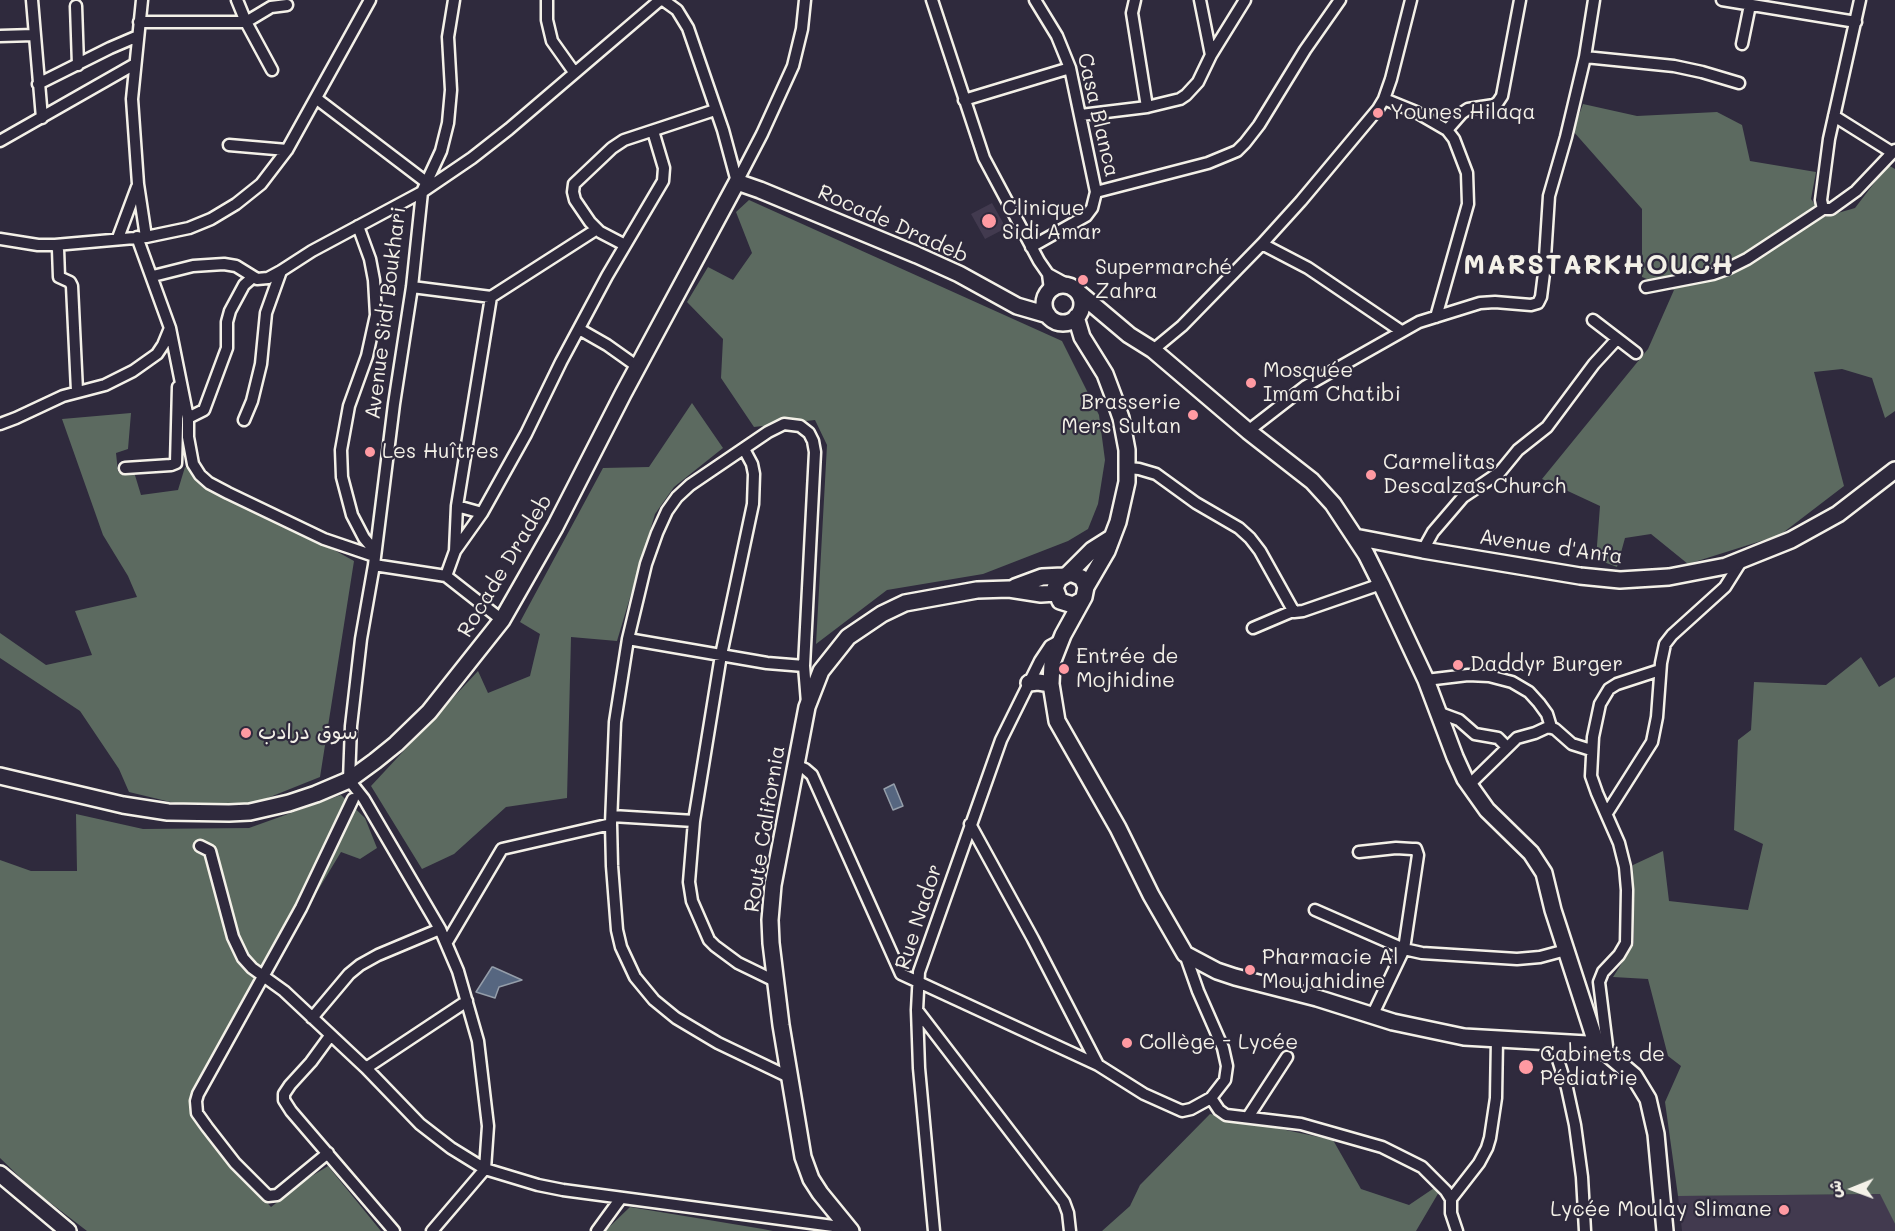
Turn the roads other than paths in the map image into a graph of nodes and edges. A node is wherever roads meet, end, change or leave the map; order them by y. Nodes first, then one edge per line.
1 (32, 0) edge
2 (142, 0) edge
3 (237, 0) edge
4 (370, 0) edge
5 (454, 0) edge
6 (547, 0) edge
7 (662, 0) edge
8 (805, 0) edge
9 (932, 0) edge
10 (1035, 0) edge
11 (1135, 0) edge
12 (1200, 0) edge
13 (1245, 0) edge
14 (1340, 0) edge
15 (1412, 0) edge
16 (1520, 0) edge
17 (1594, 0) edge
18 (1722, 0) edge
19 (1860, 0) edge
20 (287, 5) dead end
21 (1750, 5) junction
22 (76, 6) dead end
23 (139, 21) junction
24 (246, 22) junction
25 (1856, 22) junction
26 (34, 35) junction
27 (0, 36) edge
28 (138, 36) junction
29 (1742, 44) dead end
30 (1211, 55) junction
31 (1585, 57) junction
32 (135, 64) junction
33 (78, 65) junction
34 (1070, 68) junction
35 (272, 70) dead end
36 (574, 72) junction
37 (1739, 83) dead end
38 (38, 84) junction
39 (317, 99) junction
40 (1384, 99) junction
41 (964, 100) junction
42 (1147, 107) junction
43 (715, 110) junction
44 (1081, 115) junction
45 (1834, 116) junction
46 (42, 118) junction
47 (1447, 130) junction
48 (653, 131) junction
49 (0, 141) edge
50 (229, 145) dead end
51 (287, 150) junction
52 (1893, 155) edge
53 (737, 182) junction
54 (138, 184) junction
55 (424, 187) junction
56 (1096, 192) junction
57 (1823, 209) junction
58 (358, 226) junction
59 (597, 229) junction
60 (142, 237) junction
61 (0, 238) edge
62 (118, 238) junction
63 (1262, 244) junction
64 (55, 245) junction
65 (625, 245) junction
66 (1031, 247) junction
67 (280, 272) junction
68 (1048, 274) junction
69 (153, 276) junction
70 (252, 278) junction
71 (412, 287) junction
72 (1647, 287) dead end
73 (1074, 289) junction
74 (491, 297) junction
75 (1060, 309) junction
76 (1104, 314) junction
77 (1436, 316) junction
78 (1593, 320) dead end
79 (170, 328) junction
80 (579, 329) junction
81 (1401, 331) junction
82 (1617, 339) junction
83 (1153, 350) junction
84 (1636, 353) dead end
85 (638, 367) junction
86 (178, 368) junction
87 (77, 391) junction
88 (188, 418) junction
89 (244, 420) dead end
90 (0, 424) edge
91 (1248, 431) junction
92 (744, 449) junction
93 (125, 468) dead end
94 (1128, 468) junction
95 (1895, 470) edge
96 (457, 506) junction
97 (482, 513) junction
98 (1355, 537) junction
99 (1111, 538) junction
100 (1423, 550) junction
101 (455, 551) junction
102 (374, 557) junction
103 (1742, 560) junction
104 (1066, 575) junction
105 (446, 576) junction
106 (1381, 584) junction
107 (1009, 589) junction
108 (1084, 594) junction
109 (1058, 597) junction
110 (1293, 611) junction
111 (502, 620) junction
112 (1253, 628) dead end
113 (1062, 637) junction
114 (628, 639) junction
115 (721, 655) junction
116 (804, 666) junction
117 (1660, 670) junction
118 (1426, 680) junction
119 (1029, 683) junction
120 (1051, 684) junction
121 (807, 707) junction
122 (1440, 713) junction
123 (1551, 727) junction
124 (1507, 747) junction
125 (1591, 750) junction
126 (796, 765) junction
127 (0, 776) edge
128 (349, 780) junction
129 (1469, 785) junction
130 (353, 799) dead end
131 (1607, 813) junction
132 (611, 820) junction
133 (694, 821) junction
134 (970, 824) junction
135 (200, 846) dead end
136 (1359, 852) dead end
137 (1315, 910) dead end
138 (440, 929) junction
139 (447, 942) junction
140 (1404, 949) junction
141 (1566, 950) junction
142 (1185, 954) junction
143 (264, 975) junction
144 (775, 981) junction
145 (918, 982) junction
146 (467, 1001) junction
147 (917, 1010) junction
148 (1372, 1016) junction
149 (312, 1018) junction
150 (330, 1036) junction
151 (1497, 1039) junction
152 (1552, 1041) junction
153 (1603, 1051) junction
154 (1287, 1057) dead end
155 (1098, 1065) junction
156 (366, 1068) junction
157 (789, 1077) junction
158 (1211, 1098) junction
159 (1248, 1117) junction
160 (328, 1153) junction
161 (485, 1169) junction
162 (0, 1174) edge
163 (621, 1198) junction
164 (1451, 1199) junction
165 (850, 1229) edge
166 (64, 1230) edge
167 (394, 1231) edge
168 (432, 1231) edge
169 (597, 1231) edge
170 (934, 1231) edge
171 (1070, 1231) edge
172 (1457, 1231) edge
173 (1585, 1231) edge
174 (1665, 1231) edge

1 - 26 street
2 - 23 street
3 - 24 street
4 - 39 street
5 - 55 street
6 - 36 street
7 - 36 street, Avenue Sidi Boukhari
7 - 43 street
8 - 53 street, Rocade Dradeb
9 - 41 street
10 - 34 street, Casa Blanca
11 - 42 street
12 - 30 street
13 - 30 street
14 - 56 street
15 - 40 street
16 - 47 street
17 - 31 street
18 - 21 street
19 - 25 street
20 - 24 street
21 - 25 street
21 - 29 street
22 - 33 street
23 - 24 street
23 - 28 street
24 - 35 street
25 - 45 street
26 - 27 street
26 - 38 street
28 - 32 street
28 - 33 street
30 - 42 street
31 - 37 street
31 - 77 street
32 - 46 street
32 - 54 street
33 - 38 street
34 - 41 street
34 - 44 street, Casa Blanca
36 - 55 street, Avenue Sidi Boukhari
38 - 46 street
39 - 51 street
39 - 55 street
40 - 47 street
40 - 63 street
41 - 66 street
42 - 44 street
43 - 48 street
43 - 53 street
44 - 56 street, Casa Blanca
45 - 52 street
45 - 57 street
46 - 49 street
47 - 77 street
48 - 59 street
48 - 65 street
50 - 51 street
51 - 60 street
52 - 57 street
53 - 75 street, Rocade Dradeb
53 - 85 street, Rocade Dradeb
54 - 60 street
54 - 62 street
55 - 58 street
55 - 71 street, Avenue Sidi Boukhari
56 - 66 street, Casa Blanca
57 - 72 street
58 - 67 street
58 - 102 street
59 - 65 street
59 - 74 street
60 - 62 street
60 - 69 street
61 - 64 street
62 - 64 street
63 - 81 street
63 - 83 street
64 - 87 street
65 - 80 street
66 - 68 street
67 - 70 street
67 - 89 street
68 - 73 street
68 - 75 street
69 - 70 street
69 - 79 street
70 - 88 street
71 - 74 street
71 - 102 street, Avenue Sidi Boukhari
73 - 75 street
73 - 75 street
73 - 76 street
74 - 96 street
75 - 76 street
75 - 94 street
76 - 83 street
77 - 81 street
78 - 82 street
79 - 86 street
79 - 87 street
80 - 85 street
80 - 97 street
81 - 91 street
82 - 84 street
82 - 100 street
83 - 91 street
85 - 111 street, Rocade Dradeb
86 - 88 street
86 - 93 street
87 - 90 street
88 - 102 street
91 - 98 street
92 - 114 street
92 - 115 street
92 - 116 street
94 - 99 street
94 - 110 street
95 - 103 street, Avenue d'Anfa
96 - 97 street
96 - 101 street
97 - 101 street
98 - 100 street, Avenue d'Anfa
98 - 106 street
99 - 104 street
99 - 108 street
100 - 103 street, Avenue d'Anfa
101 - 105 street
102 - 105 street
102 - 128 street, Avenue Sidi Boukhari
103 - 117 street
104 - 107 street, Route California
104 - 108 street
104 - 109 street
105 - 111 street
106 - 110 street
106 - 118 street
107 - 109 street, Route California
107 - 121 street, Route California
108 - 109 street
108 - 113 street
109 - 113 street
110 - 112 street
111 - 128 street, Rocade Dradeb
113 - 119 street, Rue Nador
113 - 120 street
114 - 115 street
114 - 132 street
115 - 116 street
115 - 133 street
116 - 121 street
117 - 125 street
117 - 131 street
118 - 122 street
118 - 123 street
119 - 120 street
119 - 134 street, Rue Nador
120 - 142 street
121 - 126 street, Route California
122 - 124 street
122 - 129 street
123 - 124 street
123 - 125 street
124 - 129 street
125 - 131 street
126 - 144 street, Route California
126 - 145 street
127 - 128 street, Rocade Dradeb
128 - 138 street
129 - 141 street
130 - 143 street
131 - 153 street
132 - 133 street
132 - 139 street
132 - 157 street
133 - 144 street
134 - 145 street, Rue Nador
134 - 155 street
135 - 143 street
136 - 140 street
137 - 140 street
138 - 139 street
138 - 149 street
139 - 146 street
140 - 141 street
140 - 148 street
141 - 153 street
142 - 148 street
142 - 158 street
143 - 149 street
143 - 160 street
144 - 157 street, Route California
145 - 147 street, Rue Nador
145 - 155 street
146 - 156 street
146 - 161 street
147 - 170 street, Rue Nador
147 - 171 street
148 - 151 street
149 - 150 street
150 - 156 street
150 - 160 street
151 - 152 street
151 - 164 street
152 - 153 street
152 - 173 street
153 - 174 street
154 - 159 street
155 - 158 street
156 - 161 street
157 - 165 street, Route California
158 - 159 street
159 - 164 street
160 - 167 street
161 - 163 street
161 - 168 street
162 - 166 street
163 - 165 street
163 - 169 street
164 - 172 street

